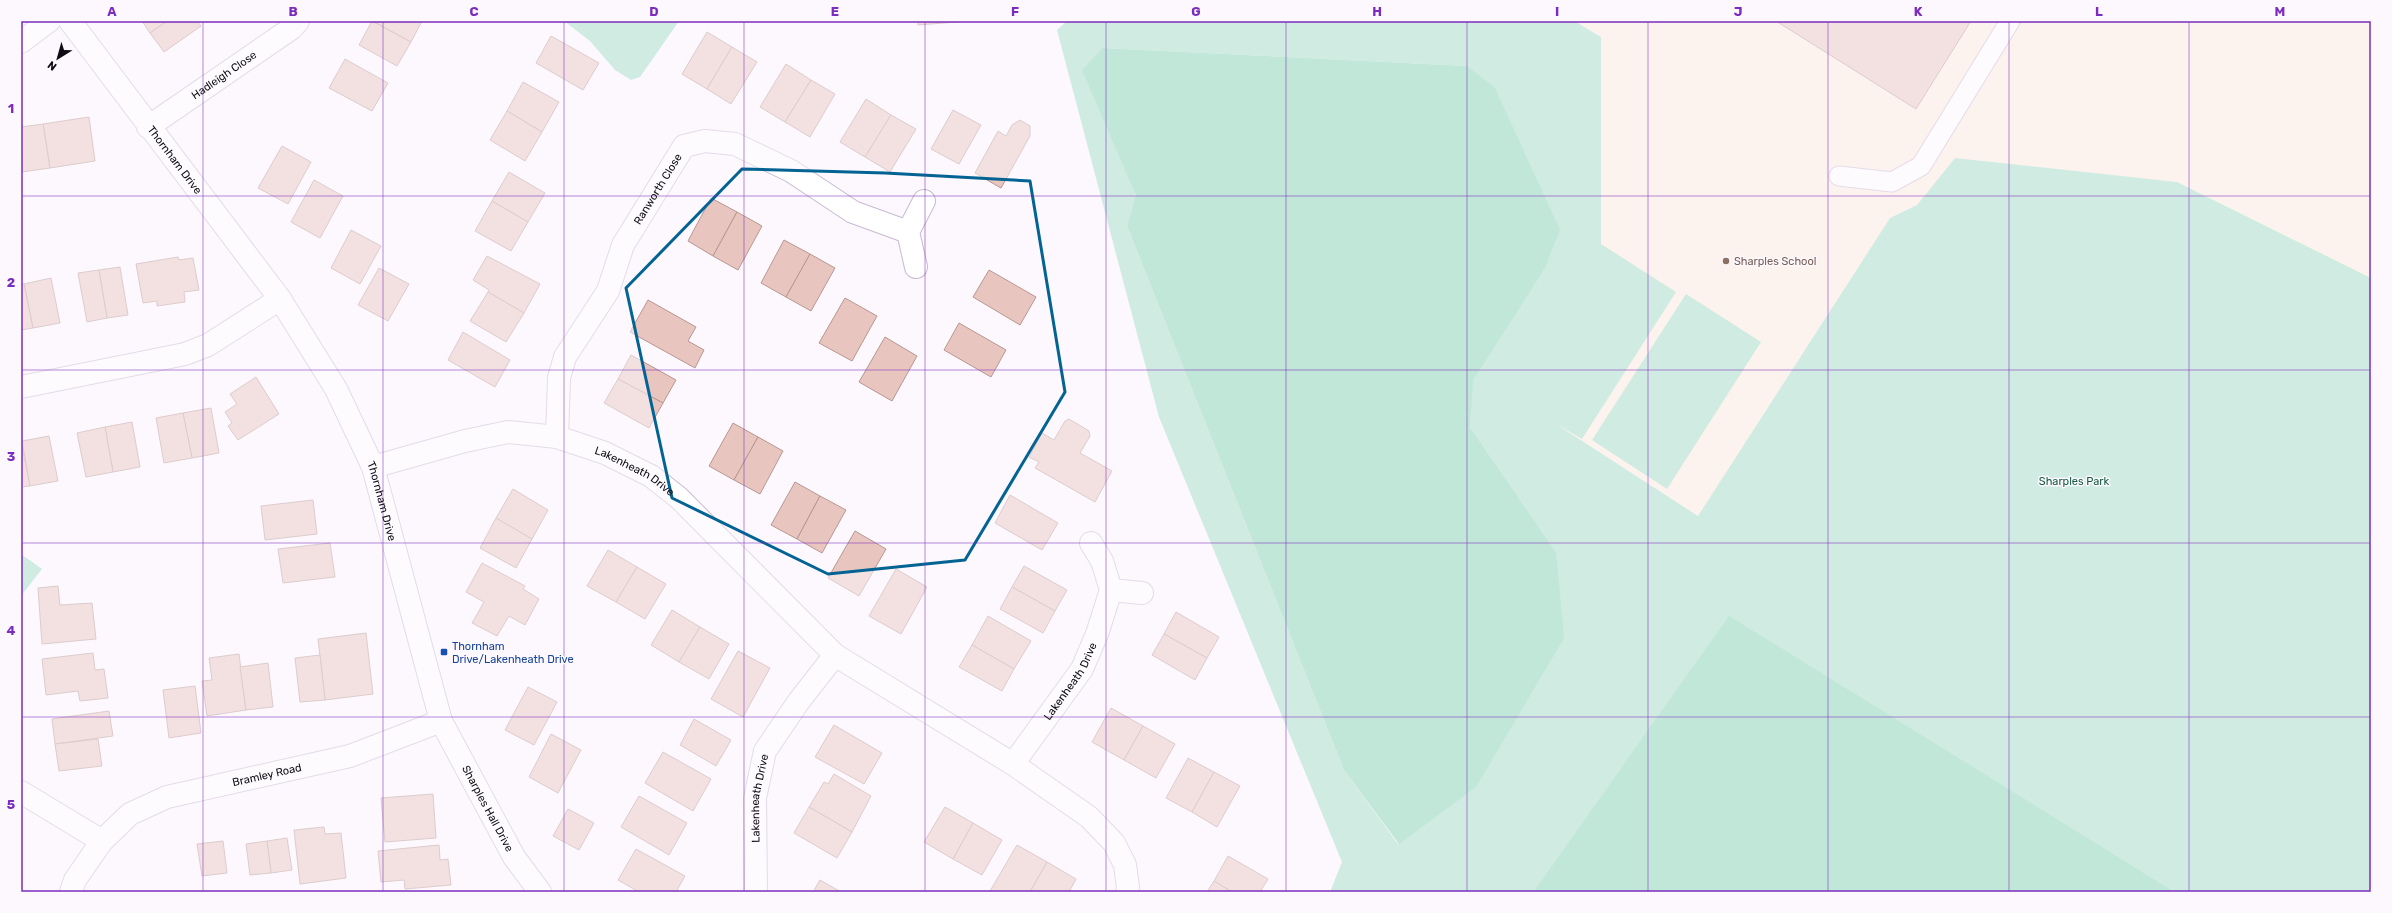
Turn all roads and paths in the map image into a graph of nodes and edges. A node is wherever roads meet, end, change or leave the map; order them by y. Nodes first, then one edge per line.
1 (49, 21) edge
2 (70, 21) edge
3 (298, 21) edge
4 (2010, 21) edge
5 (21, 42) edge
6 (148, 127) junction
7 (1840, 176) dead end
8 (924, 200) dead end
9 (908, 232) junction
10 (916, 267) dead end
11 (280, 299) junction
12 (21, 387) edge
13 (557, 437) junction
14 (373, 467) junction
15 (1091, 543) dead end
16 (1111, 590) junction
17 (1142, 594) dead end
18 (835, 655) junction
19 (441, 721) junction
20 (1013, 764) junction
21 (21, 792) edge
22 (102, 841) junction
23 (71, 892) edge
24 (540, 892) edge
25 (756, 892) edge
26 (1127, 892) edge

1 - 5 street
2 - 6 street, Thornham Drive
3 - 6 street, Hadleigh Close
4 - 7 lane
6 - 11 street, Thornham Drive
8 - 9 street
9 - 10 street
9 - 13 street, Ranworth Close
11 - 12 street
11 - 14 street, Thornham Drive
13 - 14 street, Lakenheath Drive
13 - 18 street, Lakenheath Drive
14 - 19 street, Thornham Drive
15 - 16 street
16 - 17 street
16 - 20 street, Lakenheath Drive
18 - 20 street, Lakenheath Drive
18 - 25 street, Lakenheath Drive
19 - 22 street, Bramley Road
19 - 24 street, Sharples Hall Drive
20 - 26 street, Lakenheath Drive
21 - 22 street
22 - 23 street, Bramley Road

